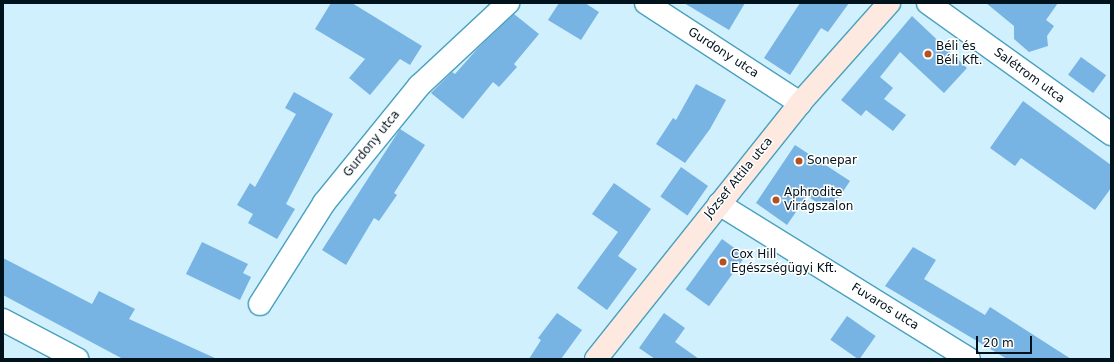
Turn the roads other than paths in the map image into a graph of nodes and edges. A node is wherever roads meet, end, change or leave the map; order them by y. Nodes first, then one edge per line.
1 (508, 3) edge
2 (646, 3) edge
3 (889, 3) edge
4 (928, 3) edge
5 (800, 103) junction
6 (1111, 134) edge
7 (719, 204) junction
8 (260, 304) dead end
9 (3, 320) edge
10 (77, 359) edge
11 (596, 359) edge
12 (969, 359) edge

1 - 8 street, Gurdony utca
2 - 5 street, Gurdony utca
3 - 5 street, József Attila utca
4 - 6 street, Salétrom utca
5 - 7 street, József Attila utca
7 - 11 street, József Attila utca
7 - 12 street, Fuvaros utca
9 - 10 street

